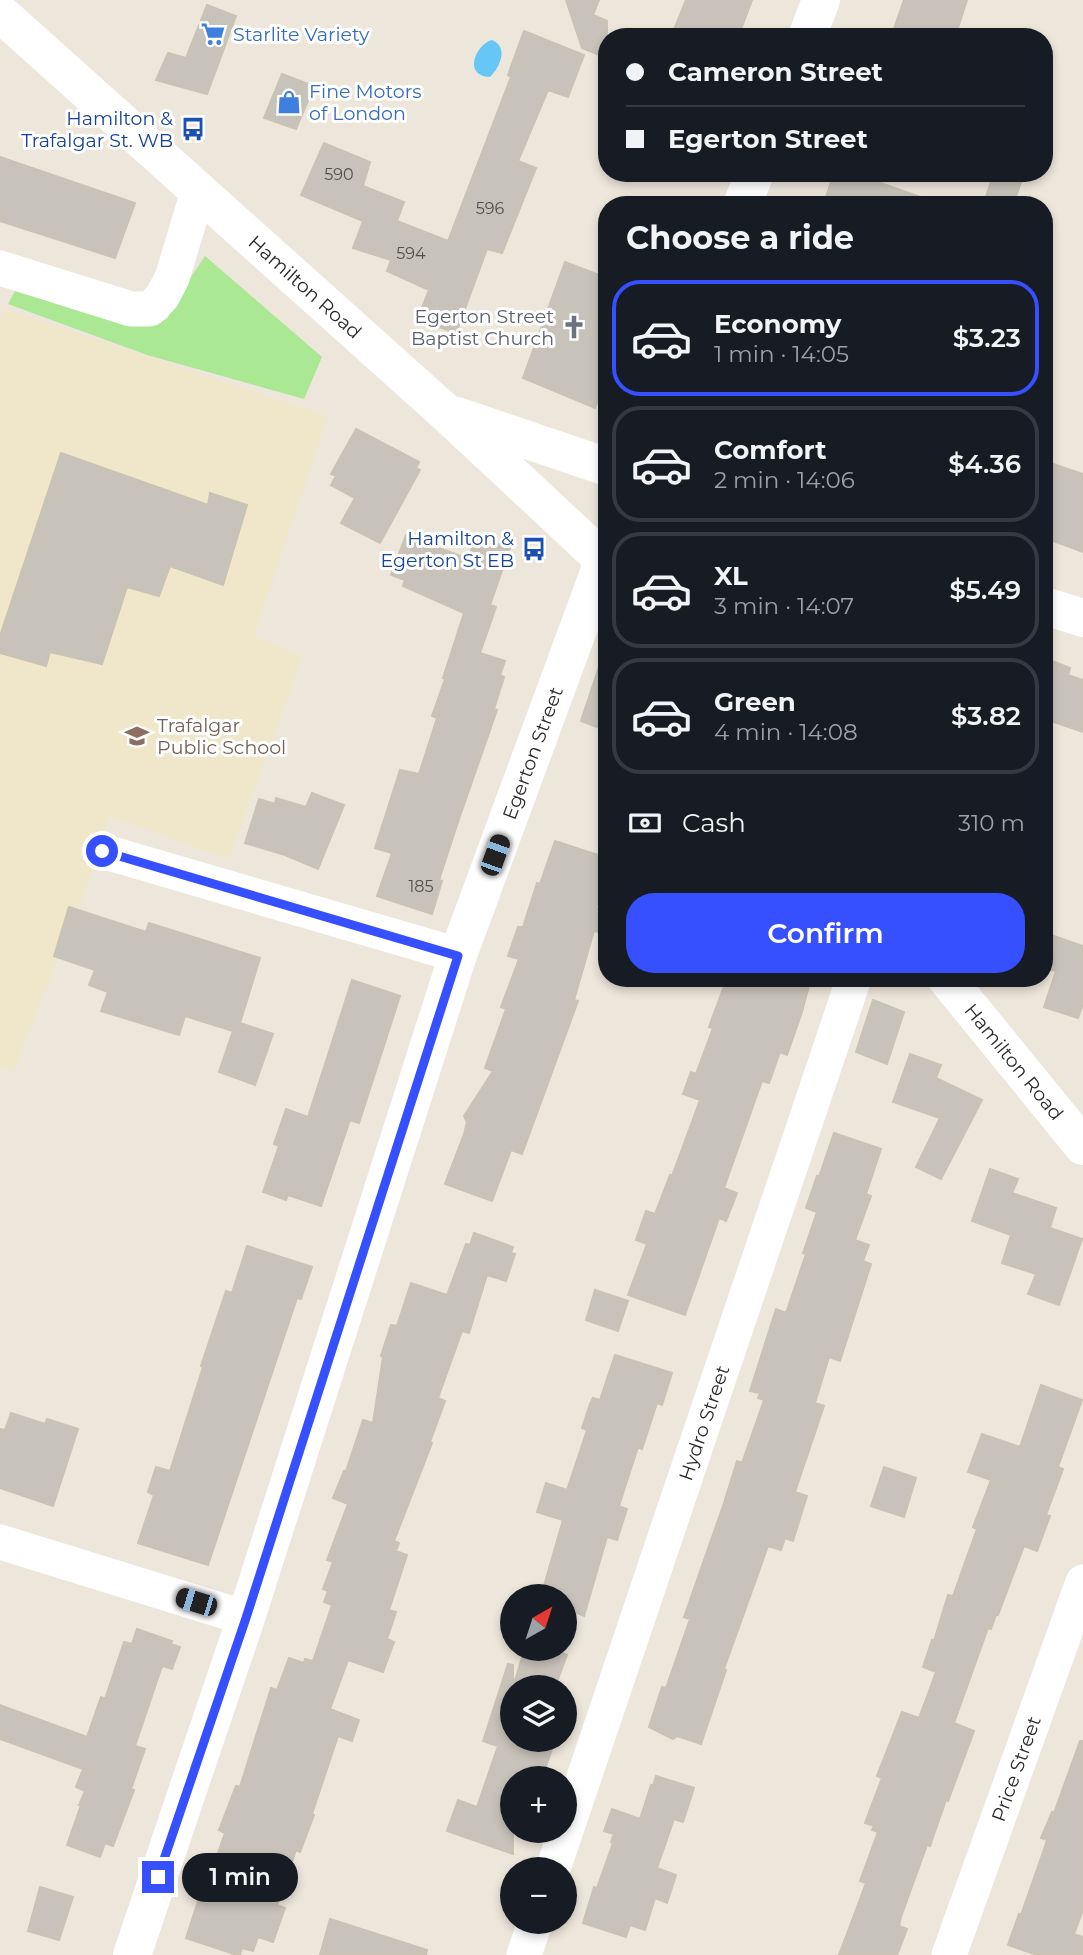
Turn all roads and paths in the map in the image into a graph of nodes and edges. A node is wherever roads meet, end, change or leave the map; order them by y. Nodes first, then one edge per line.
1 (821, 0) edge
2 (0, 13) edge
3 (810, 28) edge
4 (198, 192) junction
5 (0, 268) edge
6 (444, 411) junction
7 (598, 464) edge
8 (598, 551) edge
9 (598, 580) edge
10 (1053, 609) edge
11 (1083, 618) edge
12 (102, 851) dead end
13 (458, 956) junction
14 (851, 987) edge
15 (953, 987) edge
16 (1083, 1146) edge
17 (0, 1542) edge
18 (1083, 1582) edge
19 (246, 1618) junction
20 (557, 1857) edge
21 (531, 1934) edge
22 (132, 1955) edge
23 (524, 1955) edge
24 (949, 1955) edge

1 - 3 street
2 - 4 street, Hamilton Road
4 - 5 street
4 - 6 street, Hamilton Road
6 - 7 street
6 - 8 street, Hamilton Road
9 - 13 street, Egerton Street
10 - 11 street
12 - 13 street
13 - 19 street, Egerton Street
14 - 20 street, Hydro Street
15 - 16 street, Hamilton Road
17 - 19 street
18 - 24 street, Price Street
19 - 22 street, Egerton Street
21 - 23 street

